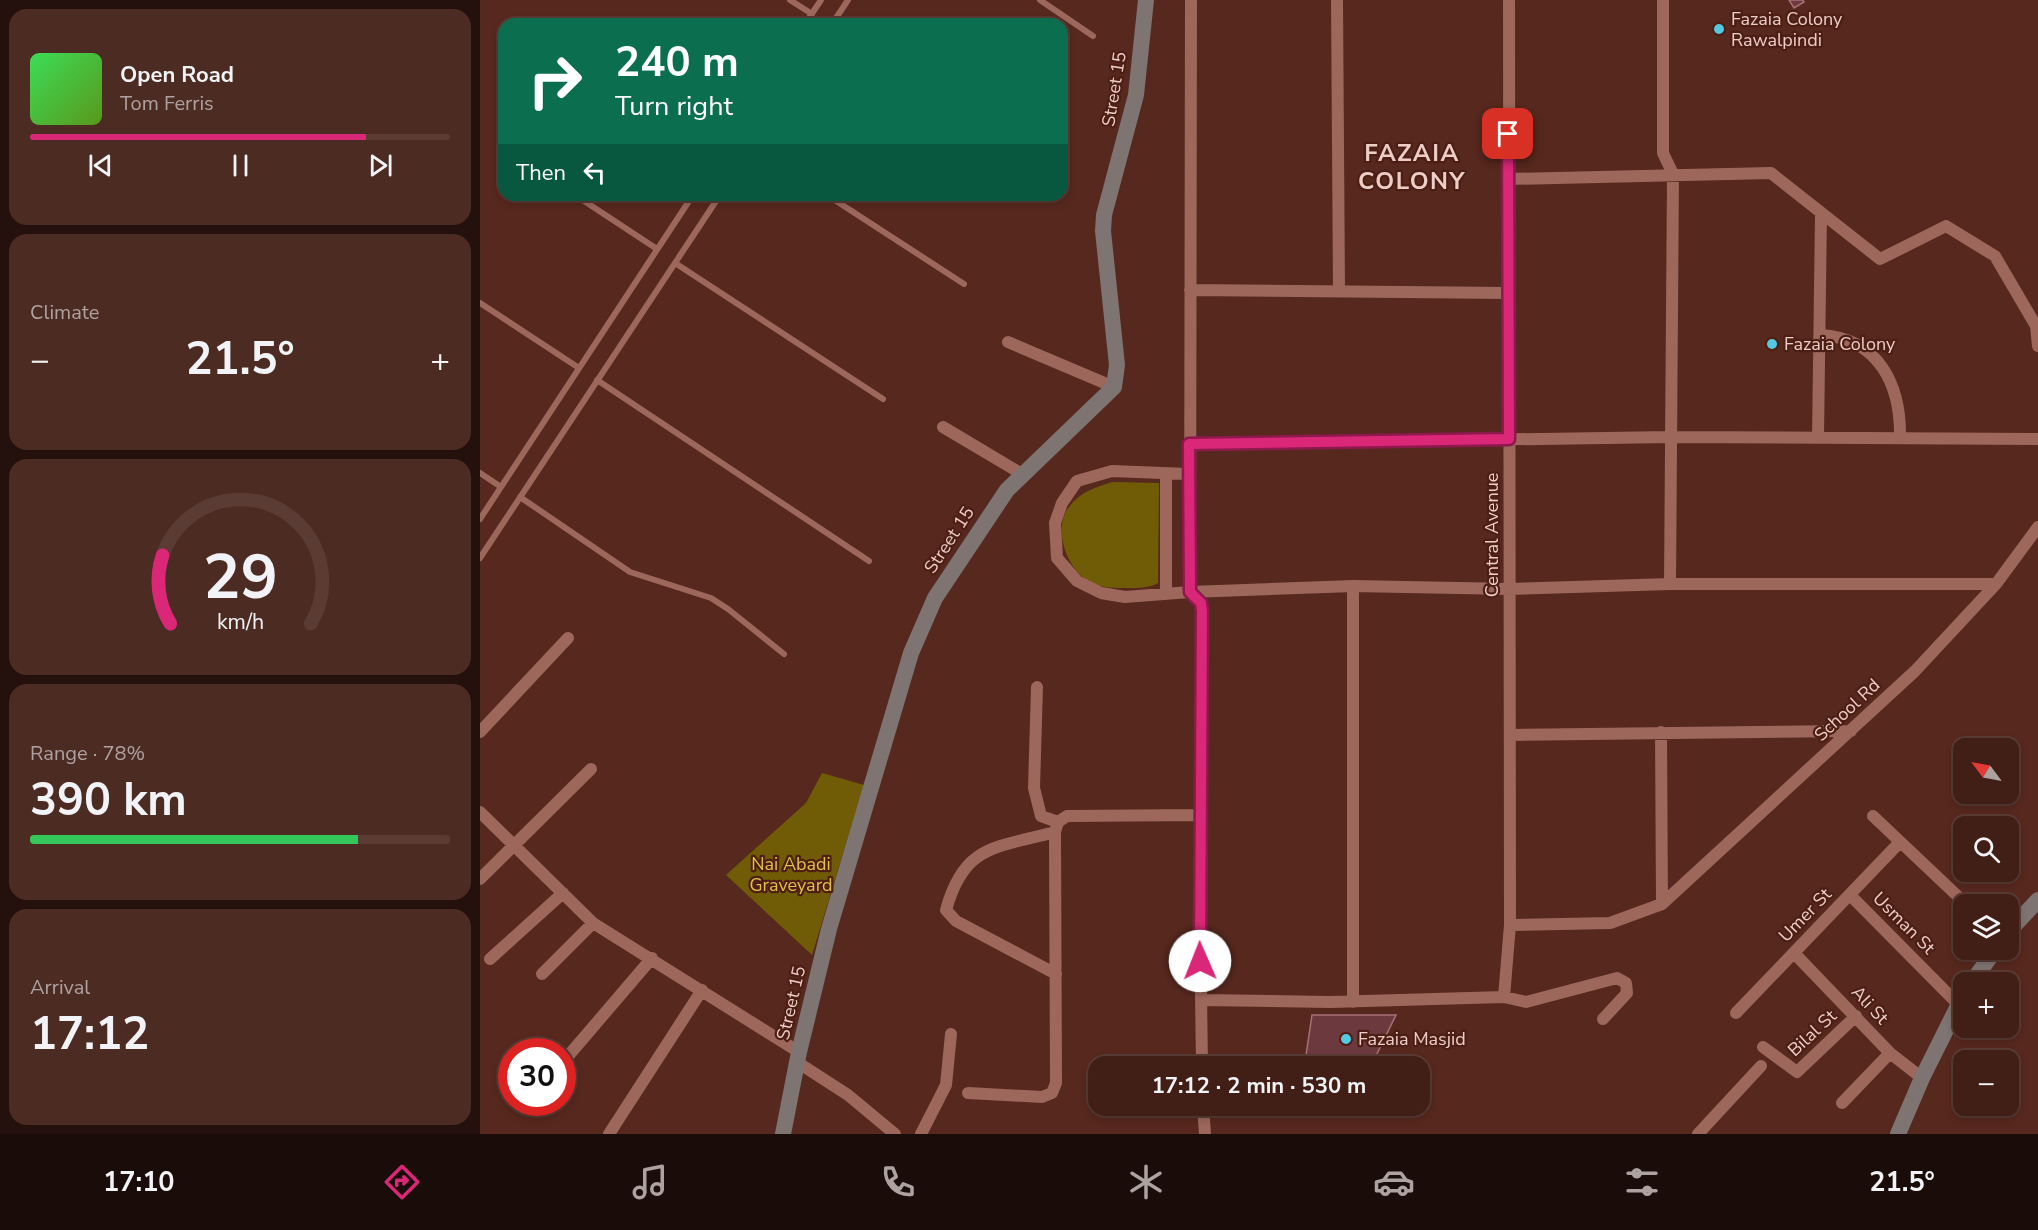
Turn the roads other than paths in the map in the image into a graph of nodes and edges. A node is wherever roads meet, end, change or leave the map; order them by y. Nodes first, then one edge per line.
1 (790, 0) edge
2 (821, 0) edge
3 (848, 0) edge
4 (1040, 0) edge
5 (1146, 0) edge
6 (1191, 0) edge
7 (1337, 0) edge
8 (1509, 0) edge
9 (1663, 0) edge
10 (812, 14) junction
11 (809, 18) edge
12 (836, 18) edge
13 (1067, 18) edge
14 (1068, 19) edge
15 (1094, 36) dead end
16 (1673, 174) junction
17 (1508, 179) junction
18 (584, 201) edge
19 (689, 201) edge
20 (716, 201) edge
21 (836, 201) edge
22 (1821, 213) junction
23 (657, 249) junction
24 (675, 262) junction
25 (964, 284) dead end
26 (1190, 290) junction
27 (1339, 291) junction
28 (1508, 293) junction
29 (480, 303) edge
30 (1820, 335) junction
31 (1008, 342) dead end
32 (2038, 346) edge
33 (579, 368) junction
34 (597, 380) junction
35 (1114, 387) junction
36 (883, 399) dead end
37 (943, 428) dead end
38 (1671, 437) junction
39 (1818, 438) junction
40 (1900, 438) junction
41 (1509, 439) junction
42 (2038, 439) edge
43 (1189, 444) junction
44 (480, 473) edge
45 (1022, 474) junction
46 (1188, 474) junction
47 (1166, 475) junction
48 (501, 487) junction
49 (520, 498) junction
50 (480, 519) edge
51 (2038, 527) edge
52 (480, 558) edge
53 (869, 561) dead end
54 (1670, 584) junction
55 (1996, 584) junction
56 (1353, 586) junction
57 (1510, 589) junction
58 (1190, 592) junction
59 (1166, 594) junction
60 (568, 638) dead end
61 (784, 654) dead end
62 (1037, 687) dead end
63 (1851, 731) junction
64 (480, 732) edge
65 (1661, 732) junction
66 (1510, 735) junction
67 (591, 769) dead end
68 (480, 812) edge
69 (1200, 815) junction
70 (1873, 816) dead end
71 (1057, 827) junction
72 (1900, 842) junction
73 (513, 844) junction
74 (480, 879) edge
75 (563, 893) junction
76 (1955, 894) edge
77 (1850, 895) junction
78 (2038, 900) edge
79 (1662, 903) junction
80 (2019, 920) edge
81 (593, 923) junction
82 (1510, 925) junction
83 (1794, 953) junction
84 (652, 958) junction
85 (490, 959) dead end
86 (542, 974) dead end
87 (1056, 974) junction
88 (702, 990) junction
89 (1953, 992) edge
90 (1504, 997) junction
91 (1201, 1000) junction
92 (1353, 1002) junction
93 (1736, 1013) dead end
94 (1953, 1014) edge
95 (1856, 1016) junction
96 (1603, 1019) dead end
97 (951, 1034) dead end
98 (576, 1047) edge
99 (1763, 1047) dead end
100 (1890, 1053) junction
101 (1202, 1056) edge
102 (798, 1057) junction
103 (1761, 1066) dead end
104 (1922, 1078) junction
105 (968, 1093) dead end
106 (1842, 1103) dead end
107 (1204, 1116) edge
108 (609, 1134) edge
109 (783, 1134) edge
110 (896, 1134) edge
111 (921, 1134) edge
112 (1205, 1134) edge
113 (1698, 1134) edge
114 (1898, 1134) edge

1 - 10 lane
2 - 10 lane
3 - 12 lane
4 - 13 lane
5 - 35 street, Street 15
6 - 26 street
7 - 27 street
8 - 17 street, Central Avenue
9 - 16 street
10 - 11 lane
14 - 15 lane
16 - 17 street
16 - 22 street
16 - 38 street
17 - 28 street, Central Avenue
18 - 23 lane
19 - 23 lane
20 - 24 lane
21 - 25 lane
22 - 30 street
22 - 32 street
23 - 33 lane
24 - 34 lane
24 - 36 lane
26 - 27 street
26 - 43 street
27 - 28 street
28 - 41 street, Central Avenue
29 - 33 lane
30 - 39 street
30 - 40 street
31 - 35 street
33 - 48 lane
34 - 49 lane
34 - 53 lane
35 - 45 street, Street 15
37 - 45 street
38 - 39 street
38 - 41 street
38 - 54 street
39 - 40 street
40 - 42 street
41 - 43 street
41 - 57 street, Central Avenue
43 - 46 street
44 - 48 lane
45 - 102 street, Street 15
46 - 47 street
46 - 58 street
47 - 59 street
47 - 59 street
48 - 50 lane
49 - 52 lane
49 - 61 lane
51 - 55 street, School Rd
54 - 55 street
54 - 57 street
55 - 63 street, School Rd
56 - 57 street
56 - 58 street
56 - 92 street
57 - 66 street, Central Avenue
58 - 59 street
58 - 69 street
60 - 64 street
62 - 71 street
63 - 65 street
63 - 79 street, School Rd
65 - 66 street
65 - 79 street
66 - 82 street, Central Avenue
67 - 73 street
68 - 73 street
69 - 71 street
69 - 91 street
70 - 72 street
71 - 87 street
71 - 87 street
72 - 76 street
72 - 77 street, Umer St
73 - 74 street
73 - 75 street
75 - 81 street
75 - 85 street
77 - 83 street, Umer St
77 - 89 street, Usman St
78 - 80 street
79 - 82 street
81 - 84 street
81 - 86 street
82 - 90 street, Central Avenue
83 - 93 street, Umer St
83 - 95 street, Ali St
84 - 88 street
84 - 98 street
87 - 105 street
88 - 102 street
88 - 108 street
90 - 92 street
90 - 96 street
91 - 92 street
91 - 101 street
94 - 104 street
95 - 99 street, Bilal St
95 - 100 street, Ali St
97 - 111 street
100 - 104 street, Ali St
100 - 106 street
102 - 109 street, Street 15
102 - 110 street
103 - 113 street
104 - 114 street
107 - 112 street

